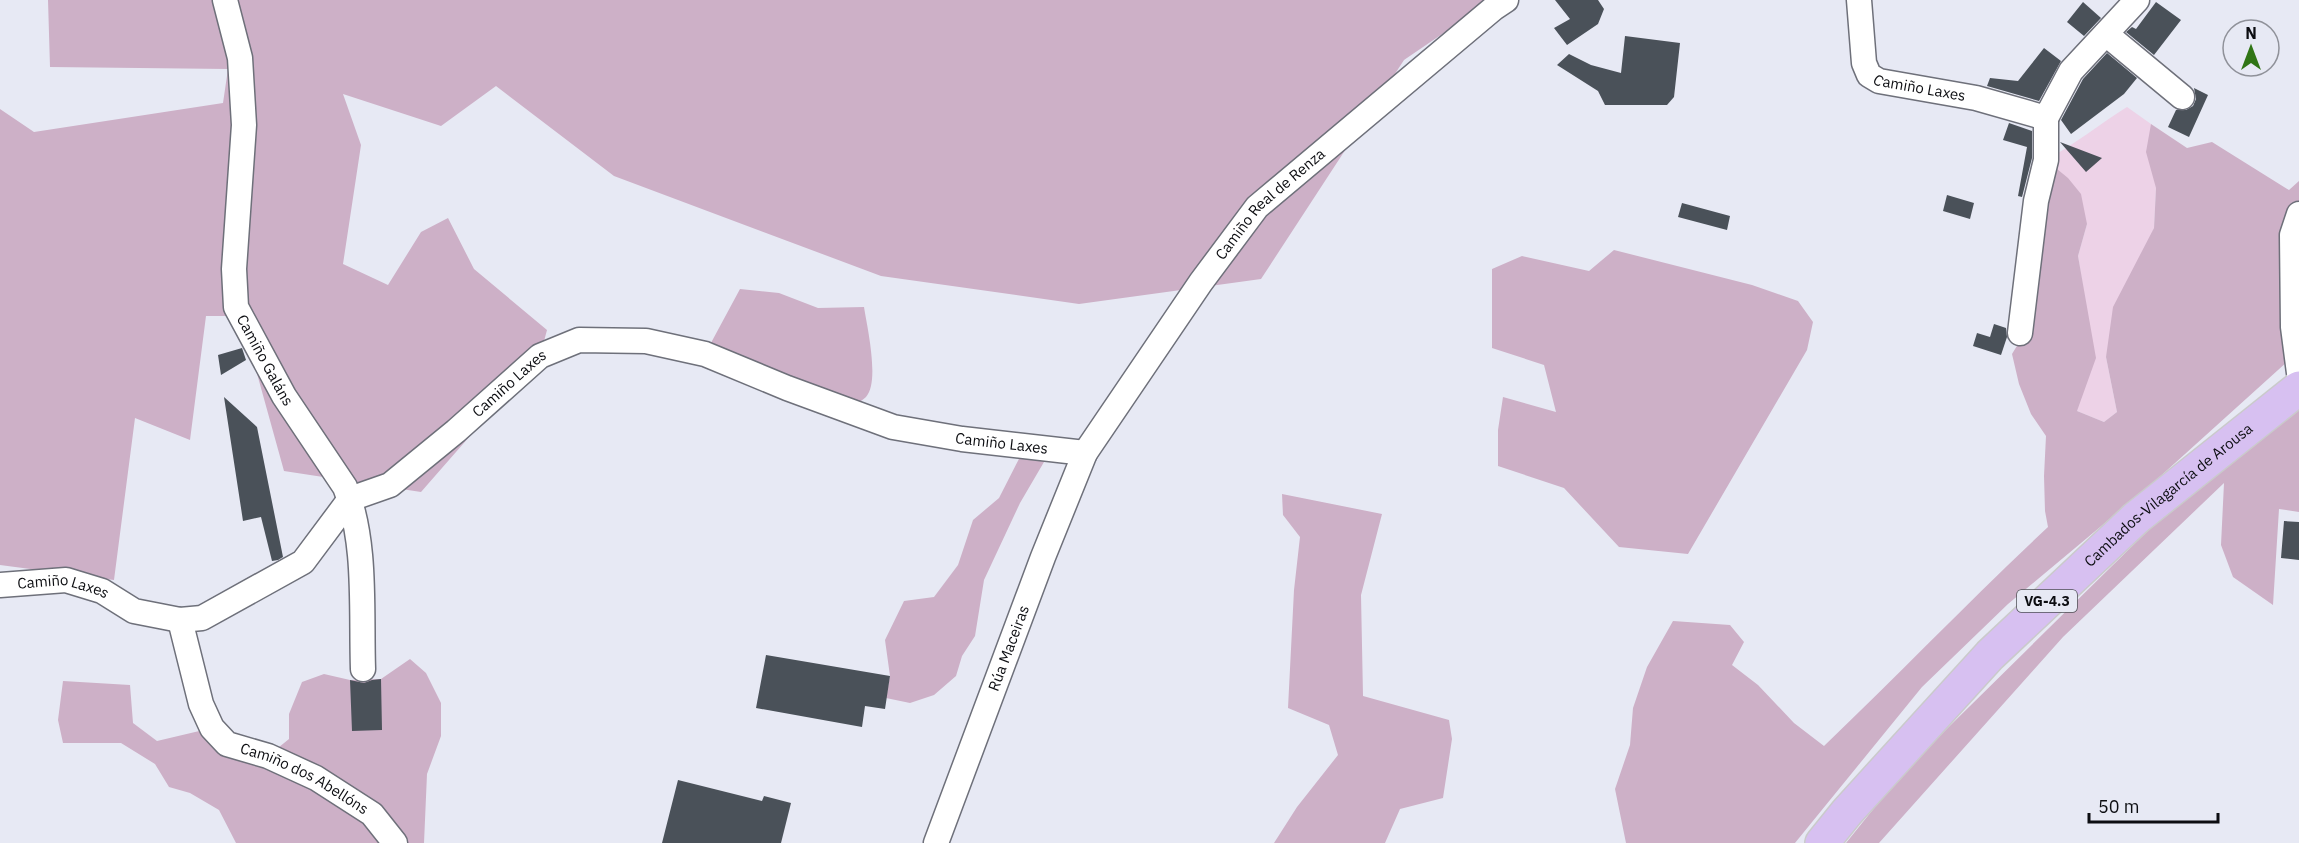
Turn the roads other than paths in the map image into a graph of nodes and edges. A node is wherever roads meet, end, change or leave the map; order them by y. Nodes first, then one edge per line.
1 (225, 0) edge
2 (1858, 0) edge
3 (2137, 0) edge
4 (1494, 3) edge
5 (2106, 34) junction
6 (2182, 97) dead end
7 (2046, 118) junction
8 (2299, 214) edge
9 (2020, 333) dead end
10 (2299, 373) edge
11 (2299, 388) edge
12 (1085, 453) junction
13 (350, 499) junction
14 (0, 585) edge
15 (180, 620) junction
16 (363, 669) dead end
17 (395, 843) edge
18 (936, 843) edge
19 (1822, 843) edge

1 - 13 street, Camiño Galáns
2 - 7 street, Camiño Laxes
3 - 5 street
4 - 12 street, Camiño Real de Renza
5 - 6 street
5 - 7 street
7 - 9 street
8 - 10 street
11 - 19 highway, Cambados-Vilagarcía de Arousa / VG-4.3
12 - 13 street, Camiño Laxes
12 - 18 street, Rúa Maceiras
13 - 15 street, Camiño Laxes
13 - 16 street, Camiño Galáns
14 - 15 street, Camiño Laxes
15 - 17 street, Camiño dos Abellóns

